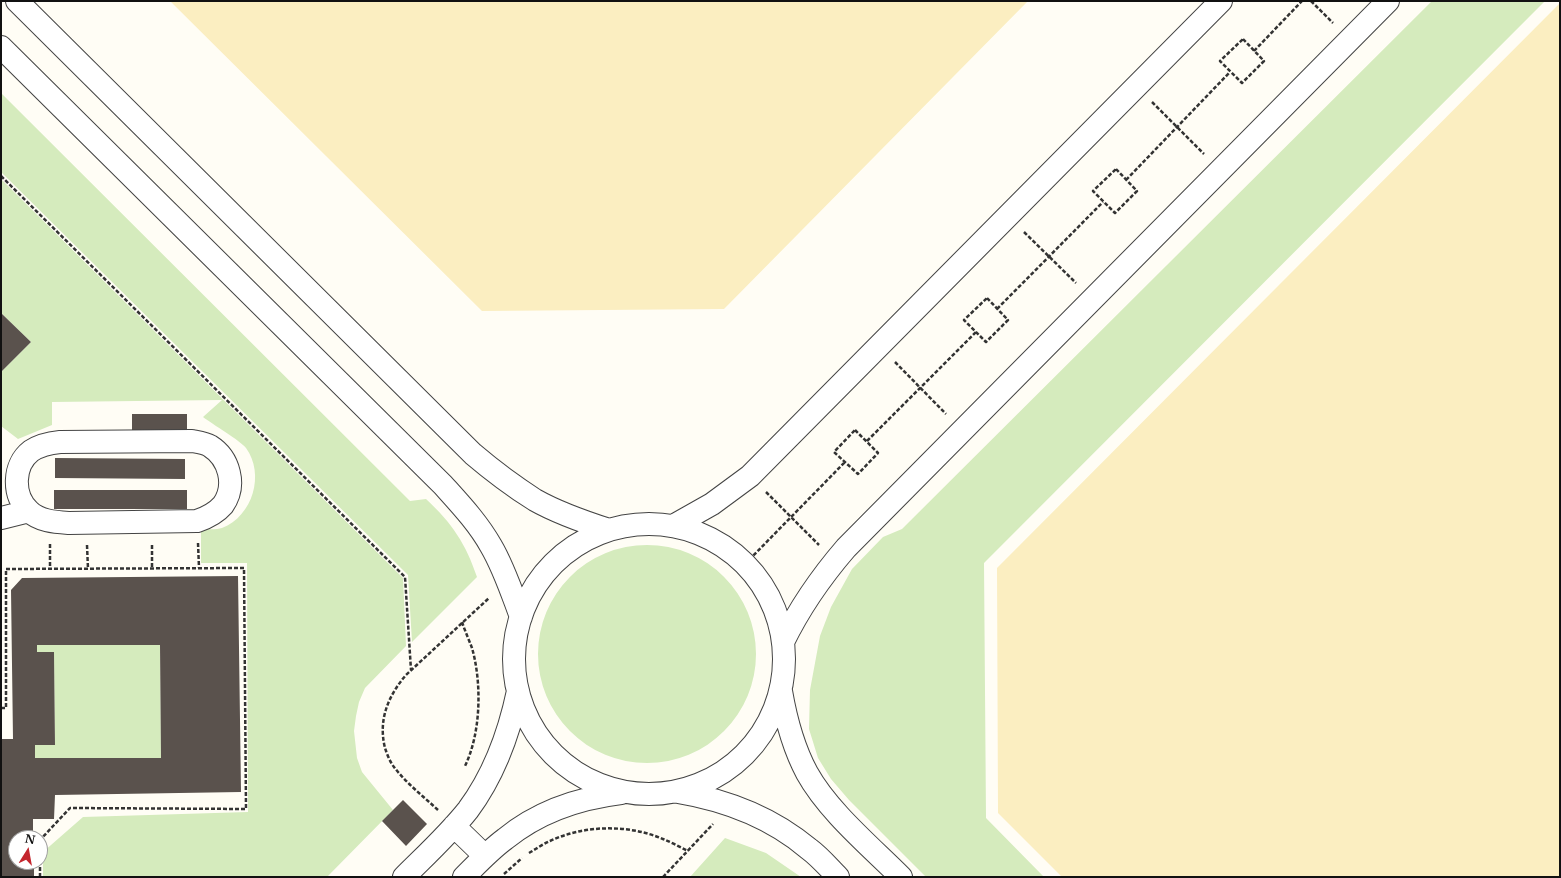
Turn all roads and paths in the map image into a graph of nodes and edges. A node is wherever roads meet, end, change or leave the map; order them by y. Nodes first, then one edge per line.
1 (17, 1) edge
2 (1221, 1) edge
3 (1302, 1) edge
4 (1311, 1) edge
5 (1388, 1) edge
6 (1350, 40) junction
7 (1, 47) edge
8 (1254, 51) junction
9 (1230, 72) junction
10 (1137, 86) junction
11 (1177, 127) junction
12 (1220, 170) junction
13 (1, 176) edge
14 (1126, 180) junction
15 (1103, 202) junction
16 (1008, 216) junction
17 (1049, 256) junction
18 (1093, 299) junction
19 (997, 309) junction
20 (976, 332) junction
21 (879, 346) junction
22 (920, 387) junction
23 (963, 430) junction
24 (867, 441) junction
25 (845, 462) junction
26 (17, 473) junction
27 (750, 476) junction
28 (1, 492) edge
29 (29, 512) junction
30 (791, 517) junction
31 (1, 518) edge
32 (673, 526) junction
33 (609, 530) junction
34 (835, 561) junction
35 (745, 564) junction
36 (508, 581) junction
37 (520, 617) junction
38 (462, 622) junction
39 (783, 642) junction
40 (411, 670) junction
41 (781, 689) junction
42 (518, 691) junction
43 (1, 708) edge
44 (464, 768) dead end
45 (673, 791) junction
46 (629, 792) junction
47 (732, 805) junction
48 (443, 806) dead end
49 (454, 826) junction
50 (48, 831) edge
51 (688, 851) junction
52 (485, 856) junction
53 (504, 874) dead end
54 (404, 877) edge
55 (464, 877) edge
56 (663, 877) edge
57 (838, 877) edge
58 (901, 877) edge

1 - 33 street
2 - 10 street
3 - 8 path
4 - 6 path
5 - 6 street
6 - 12 street
7 - 36 street
8 - 9 path
8 - 9 path
9 - 11 path
10 - 11 path
10 - 16 street
11 - 12 path
11 - 14 path
12 - 18 street
13 - 40 path
14 - 15 path
14 - 15 path
15 - 17 path
16 - 17 path
16 - 21 street
17 - 18 path
17 - 19 path
18 - 23 street
19 - 20 path
19 - 20 path
20 - 22 path
21 - 22 path
21 - 27 street
22 - 23 path
22 - 24 path
23 - 34 street
24 - 25 path
24 - 25 path
25 - 30 path
26 - 28 street
26 - 29 street
26 - 29 street
27 - 30 path
27 - 32 street
29 - 31 street
30 - 34 path
30 - 35 path
32 - 33 street
32 - 35 street
33 - 37 street
34 - 39 street
35 - 39 street
36 - 37 street
36 - 38 path
37 - 42 street
38 - 40 path
38 - 44 path
39 - 41 street
40 - 48 path
41 - 45 street
41 - 58 street
42 - 46 street
42 - 49 street
43 - 50 path
45 - 46 street
45 - 47 street
46 - 52 street
47 - 51 path
47 - 57 street
49 - 52 street
49 - 54 street
51 - 53 path
51 - 56 path
52 - 55 street

